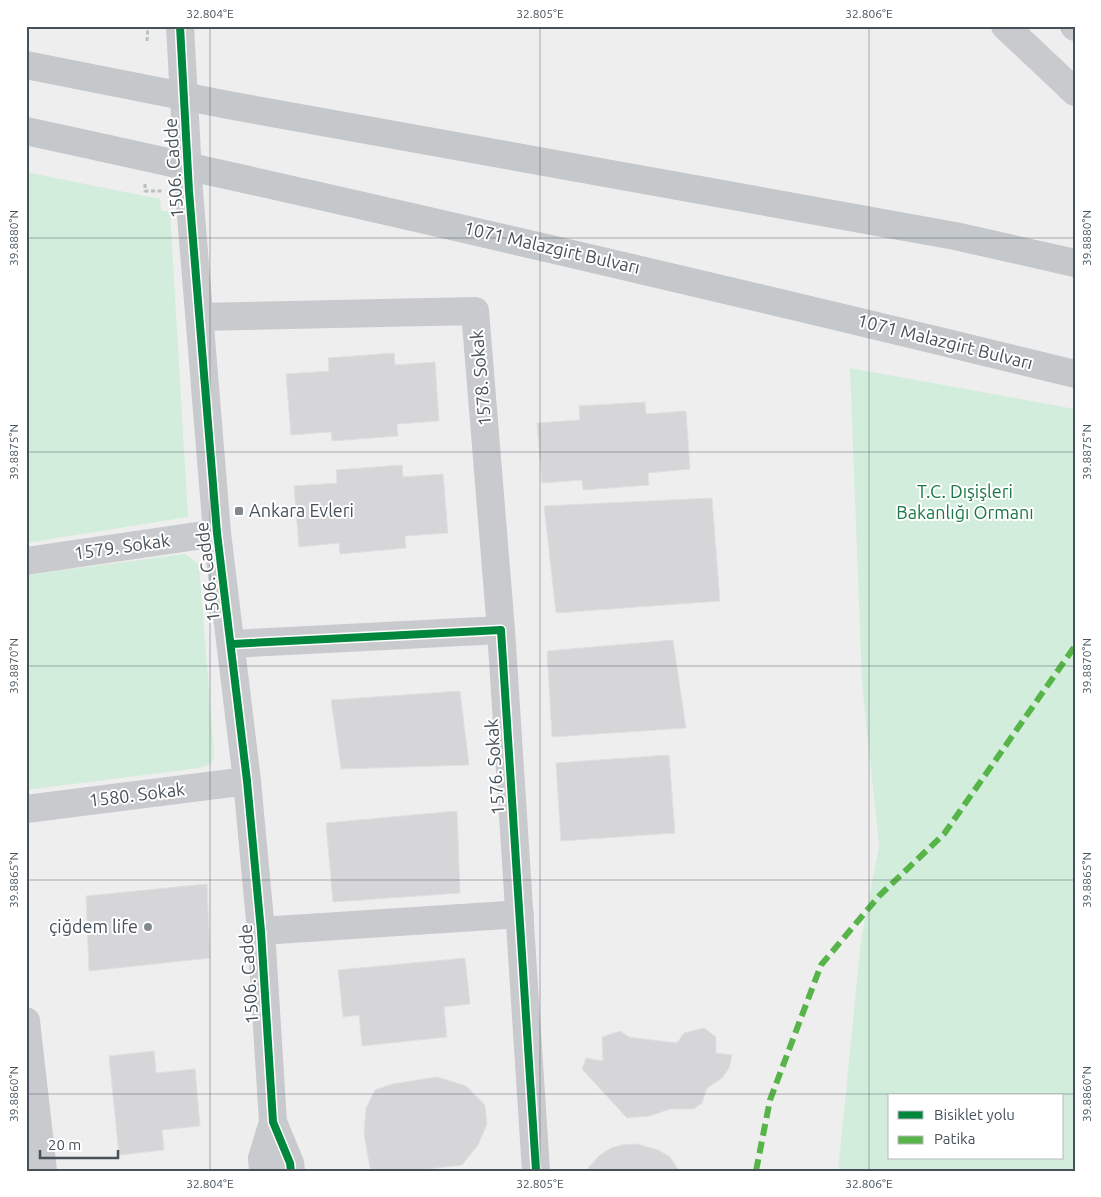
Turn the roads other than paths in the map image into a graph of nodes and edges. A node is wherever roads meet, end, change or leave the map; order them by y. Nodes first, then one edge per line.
1 (1004, 26) edge
2 (180, 36) edge
3 (26, 65) edge
4 (1075, 92) edge
5 (26, 131) edge
6 (1075, 263) edge
7 (200, 317) junction
8 (1075, 374) edge
9 (217, 533) junction
10 (26, 561) edge
11 (501, 630) junction
12 (232, 644) junction
13 (247, 781) junction
14 (26, 809) edge
15 (520, 914) junction
16 (261, 931) junction
17 (26, 1021) edge
18 (273, 1122) junction
19 (43, 1171) edge
20 (264, 1171) edge
21 (291, 1171) edge
22 (536, 1171) edge

1 - 4 street
2 - 7 street, 1506. Cadde
3 - 6 main road
5 - 8 main road, 1071 Malazgirt Bulvarı
7 - 9 street, 1506. Cadde
7 - 11 street, 1578. Sokak
9 - 10 street, 1579. Sokak
9 - 12 street, 1506. Cadde
11 - 12 street
11 - 15 street, 1576. Sokak
12 - 13 street, 1506. Cadde
13 - 14 street, 1580. Sokak
13 - 16 street, 1506. Cadde
15 - 16 street
15 - 22 street, 1576. Sokak
16 - 18 street, 1506. Cadde
17 - 19 street
18 - 20 street, 1506. Cadde
18 - 21 street, 1506. Cadde

